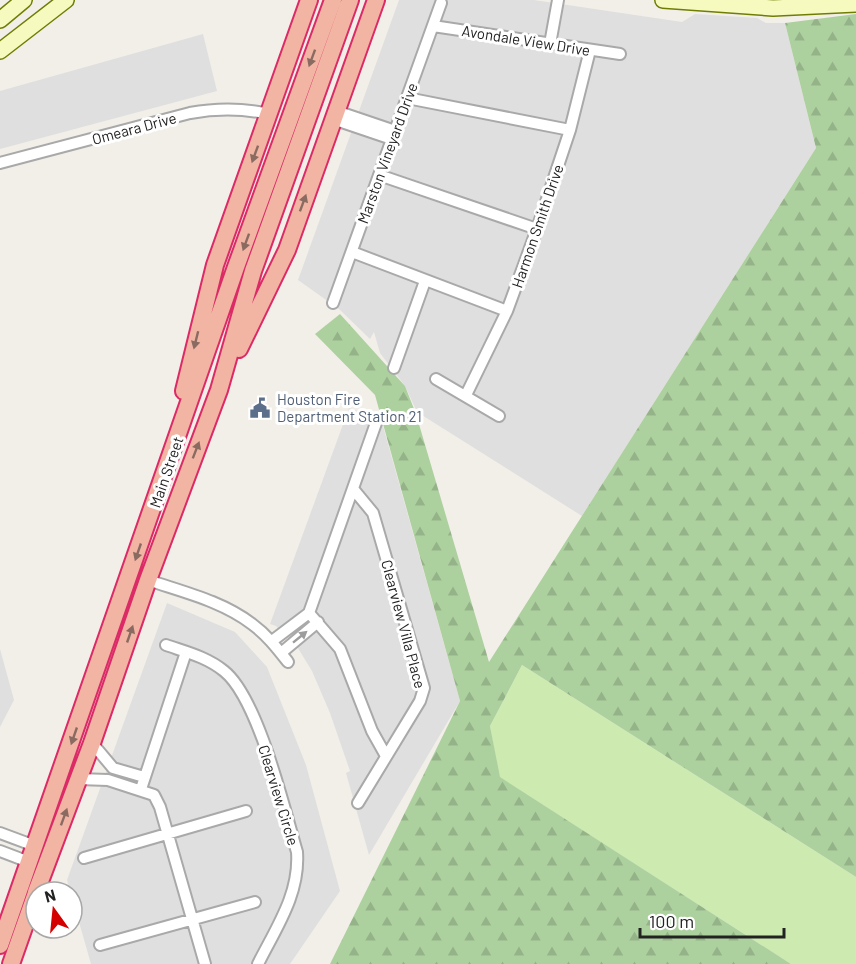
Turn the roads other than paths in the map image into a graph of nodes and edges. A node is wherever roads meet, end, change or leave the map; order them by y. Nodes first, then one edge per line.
1 (24, 0) edge
2 (66, 0) edge
3 (309, 0) edge
4 (558, 0) edge
5 (663, 0) edge
6 (340, 3) edge
7 (441, 3) dead end
8 (728, 3) edge
9 (372, 4) edge
10 (856, 4) edge
11 (5, 16) edge
12 (433, 26) junction
13 (25, 31) junction
14 (550, 44) junction
15 (590, 50) junction
16 (0, 51) edge
17 (620, 54) dead end
18 (406, 98) junction
19 (269, 114) junction
20 (335, 115) junction
21 (570, 130) junction
22 (393, 135) junction
23 (0, 163) edge
24 (379, 175) junction
25 (537, 230) junction
26 (352, 252) junction
27 (425, 281) junction
28 (333, 303) dead end
29 (507, 311) junction
30 (394, 368) dead end
31 (436, 378) dead end
32 (219, 390) junction
33 (466, 395) junction
34 (499, 416) dead end
35 (376, 423) dead end
36 (354, 490) junction
37 (158, 496) junction
38 (148, 580) junction
39 (309, 613) junction
40 (318, 622) junction
41 (272, 641) junction
42 (166, 645) dead end
43 (186, 652) junction
44 (92, 743) junction
45 (386, 756) junction
46 (120, 770) junction
47 (144, 777) junction
48 (78, 779) junction
49 (118, 783) junction
50 (141, 789) junction
51 (358, 803) dead end
52 (246, 811) dead end
53 (0, 833) edge
54 (168, 834) junction
55 (0, 851) edge
56 (32, 854) junction
57 (84, 858) dead end
58 (33, 880) edge
59 (39, 880) edge
60 (24, 900) edge
61 (255, 902) dead end
62 (24, 905) edge
63 (192, 919) junction
64 (24, 920) edge
65 (0, 928) edge
66 (26, 940) edge
67 (0, 945) edge
68 (100, 945) dead end
69 (11, 964) edge
70 (20, 964) edge
71 (205, 964) edge
72 (258, 964) edge

1 - 11 main road
2 - 13 main road
3 - 19 highway
4 - 14 street
5 - 8 main road
6 - 32 highway, Main Street
6 -> 37 highway, Main Street
7 - 12 street, Marston Vineyard Drive
8 - 10 main road
9 - 20 highway
11 - 13 main road
12 - 14 street, Avondale View Drive
12 - 18 street, Marston Vineyard Drive
13 - 16 main road
14 - 15 street, Avondale View Drive
15 - 17 street, Avondale View Drive
15 - 21 street, Harmon Smith Drive
18 - 21 street
18 - 22 street, Marston Vineyard Drive
19 - 23 street, Omeara Drive
19 -> 37 highway
20 - 22 street
32 -> 20 highway
21 - 25 street, Harmon Smith Drive
22 - 24 street, Marston Vineyard Drive
24 - 25 street
24 - 26 street, Marston Vineyard Drive
25 - 29 street, Harmon Smith Drive
26 - 27 street
26 - 28 street, Marston Vineyard Drive
27 - 29 street
27 - 30 street
29 - 33 street, Harmon Smith Drive
31 - 33 street
38 -> 32 highway, Main Street
33 - 34 street
35 - 36 street
36 - 39 street
36 - 45 street, Clearview Villa Place
37 -> 56 highway, Main Street
38 - 41 street
44 -> 38 highway, Main Street
39 - 40 street
39 - 41 street
41 -> 40 street
40 - 45 street
42 - 43 street, Clearview Circle
43 - 47 street
43 - 72 street, Clearview Circle
44 - 46 street
44 - 48 highway, Main Street
45 - 51 street, Clearview Villa Place
46 - 47 street
46 - 49 street
47 - 50 street
48 - 49 street
59 -> 48 highway, Main Street
49 - 50 street
50 - 54 street
52 - 54 street
53 - 56 street
54 - 57 street
54 - 63 street
55 - 56 street
56 - 58 highway, Main Street
60 - 65 highway
61 - 63 street
62 - 67 highway, Main Street
63 - 68 street
63 - 71 street
64 - 69 highway, Main Street
66 - 70 highway

